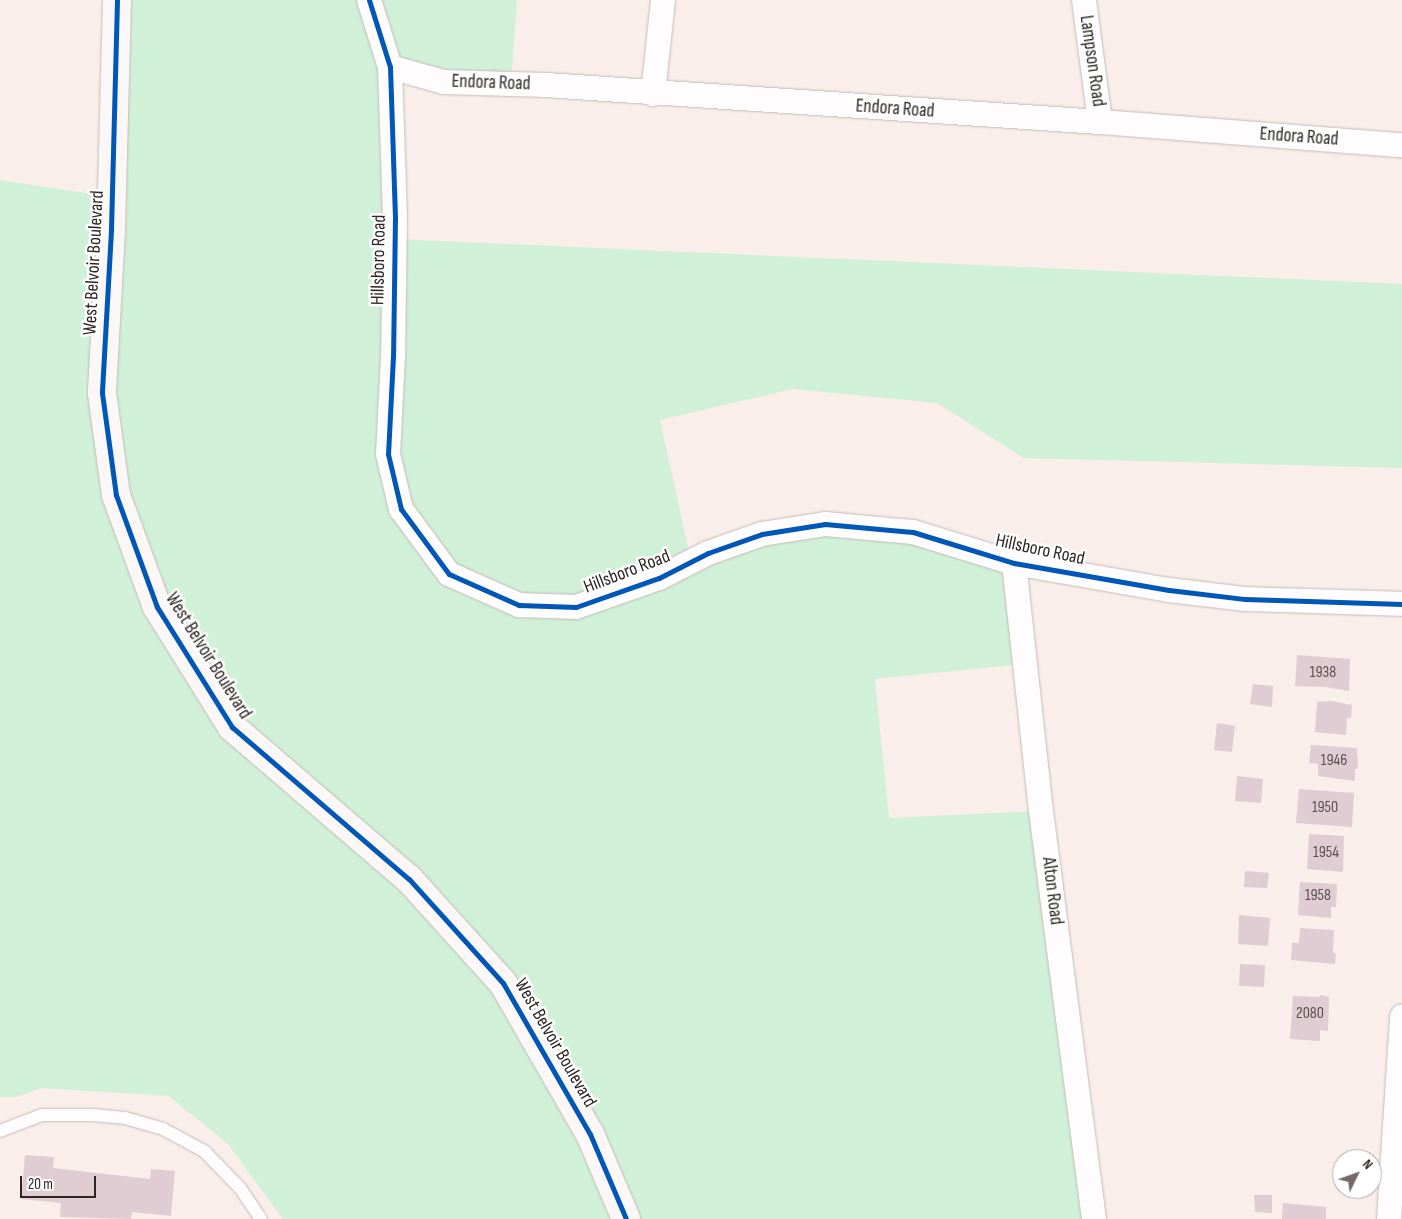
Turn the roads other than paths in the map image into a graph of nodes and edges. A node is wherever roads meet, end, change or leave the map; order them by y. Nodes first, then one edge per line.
1 (117, 0) edge
2 (369, 0) edge
3 (663, 0) edge
4 (1084, 0) edge
5 (390, 67) junction
6 (653, 94) junction
7 (1100, 122) junction
8 (1402, 145) edge
9 (1014, 563) junction
10 (1402, 604) edge
11 (1402, 1016) edge
12 (0, 1131) edge
13 (261, 1219) edge
14 (626, 1219) edge
15 (1094, 1219) edge
16 (1389, 1219) edge

1 - 14 street, West Belvoir Boulevard
2 - 5 street, Hillsboro Road
3 - 6 street
4 - 7 street, Lampson Road
5 - 6 street, Endora Road
5 - 9 street, Hillsboro Road
6 - 7 street, Endora Road
7 - 8 street, Endora Road
9 - 10 street, Hillsboro Road
9 - 15 street, Alton Road
11 - 16 street
12 - 13 lane

